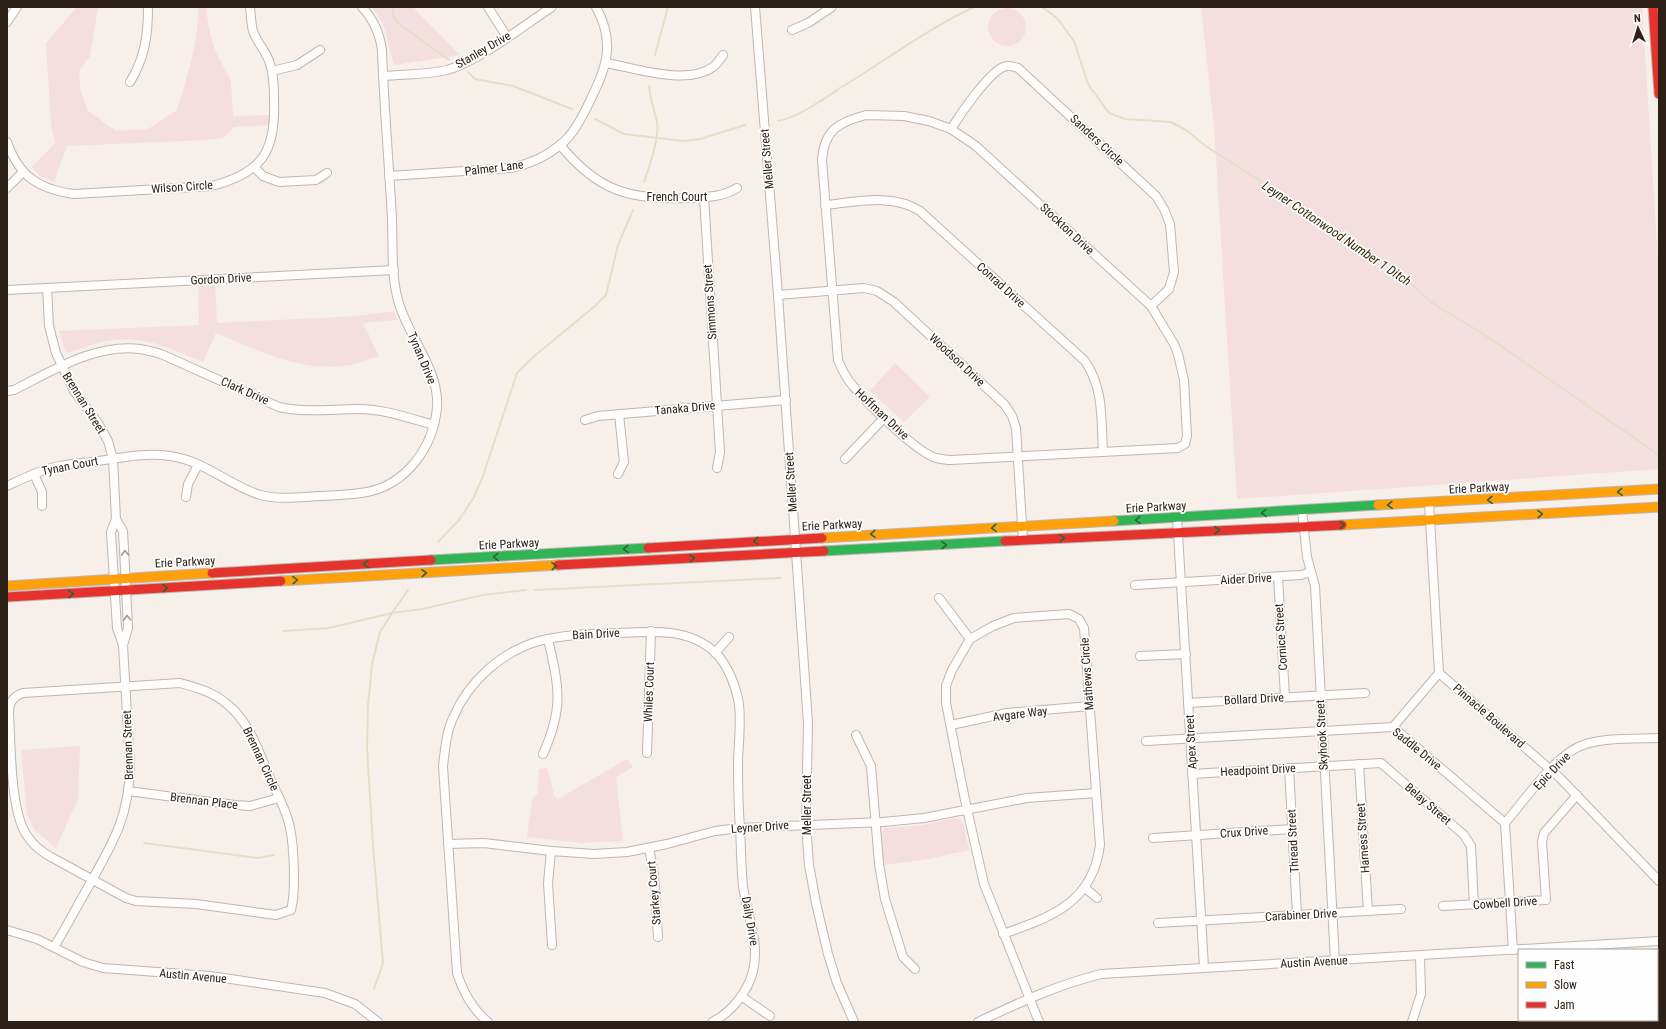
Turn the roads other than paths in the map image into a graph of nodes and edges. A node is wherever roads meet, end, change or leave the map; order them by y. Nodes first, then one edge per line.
1 (18, 7) edge
2 (148, 7) edge
3 (250, 7) edge
4 (362, 7) edge
5 (488, 7) edge
6 (552, 7) edge
7 (596, 7) edge
8 (755, 7) edge
9 (832, 7) edge
10 (1653, 7) edge
11 (7, 22) edge
12 (792, 30) dead end
13 (507, 37) junction
14 (320, 50) dead end
15 (723, 55) dead end
16 (606, 63) junction
17 (272, 71) junction
18 (383, 76) junction
19 (130, 82) dead end
20 (1659, 94) edge
21 (846, 120) joint
22 (951, 129) junction
23 (7, 142) edge
24 (560, 145) junction
25 (254, 167) junction
26 (23, 172) junction
27 (327, 173) dead end
28 (389, 176) junction
29 (7, 188) edge
30 (737, 188) dead end
31 (704, 198) junction
32 (825, 205) junction
33 (394, 270) junction
34 (47, 288) junction
35 (7, 290) edge
36 (831, 290) junction
37 (778, 295) junction
38 (1151, 306) junction
39 (62, 366) junction
40 (7, 391) edge
41 (786, 400) junction
42 (717, 406) junction
43 (620, 414) junction
44 (884, 418) junction
45 (585, 420) dead end
46 (434, 425) junction
47 (1185, 444) joint
48 (1102, 452) junction
49 (1018, 456) junction
50 (113, 459) junction
51 (845, 459) dead end
52 (198, 465) junction
53 (717, 468) dead end
54 (34, 474) junction
55 (618, 474) dead end
56 (7, 486) edge
57 (1659, 489) edge
58 (186, 497) dead end
59 (1429, 503) junction
60 (42, 506) dead end
61 (1659, 507) edge
62 (1302, 510) junction
63 (1177, 517) junction
64 (116, 519) junction
65 (1430, 521) junction
66 (1022, 527) junction
67 (1303, 527) junction
68 (1178, 532) junction
69 (794, 539) junction
70 (1023, 540) junction
71 (795, 553) junction
72 (1311, 572) junction
73 (1278, 577) junction
74 (114, 578) junction
75 (126, 578) junction
76 (1181, 583) junction
77 (7, 586) edge
78 (1135, 586) dead end
79 (126, 590) junction
80 (115, 591) junction
81 (7, 597) edge
82 (939, 598) dead end
83 (650, 631) junction
84 (729, 637) dead end
85 (548, 639) junction
86 (970, 639) junction
87 (123, 645) junction
88 (715, 653) junction
89 (1186, 654) junction
90 (1140, 656) dead end
91 (1439, 674) junction
92 (126, 686) junction
93 (1365, 692) dead end
94 (1320, 695) junction
95 (1285, 697) junction
96 (1188, 703) junction
97 (1090, 706) junction
98 (951, 725) junction
99 (1393, 727) junction
100 (1322, 731) junction
101 (856, 735) dead end
102 (1190, 738) junction
103 (1659, 738) edge
104 (1146, 741) dead end
105 (647, 753) dead end
106 (543, 754) dead end
107 (1359, 764) junction
108 (1324, 766) junction
109 (1289, 768) junction
110 (1551, 770) junction
111 (1192, 774) junction
112 (128, 791) junction
113 (1096, 793) junction
114 (1577, 795) junction
115 (279, 798) junction
116 (967, 810) junction
117 (876, 823) junction
118 (1505, 823) junction
119 (806, 824) junction
120 (740, 828) junction
121 (1292, 829) junction
122 (1196, 835) junction
123 (1153, 838) dead end
124 (448, 844) junction
125 (649, 848) junction
126 (551, 851) junction
127 (92, 879) junction
128 (1659, 881) edge
129 (1085, 888) junction
130 (1097, 898) dead end
131 (1510, 902) junction
132 (1474, 905) junction
133 (1443, 906) dead end
134 (1401, 909) dead end
135 (1368, 911) junction
136 (1333, 913) junction
137 (1297, 915) junction
138 (1201, 920) junction
139 (1158, 923) dead end
140 (7, 930) edge
141 (1004, 934) junction
142 (658, 938) dead end
143 (1659, 941) edge
144 (552, 945) dead end
145 (54, 947) junction
146 (1529, 949) edge
147 (1513, 950) junction
148 (1518, 950) edge
149 (1420, 956) junction
150 (1335, 961) junction
151 (1204, 967) junction
152 (915, 969) dead end
153 (741, 996) junction
154 (1029, 998) junction
155 (770, 1016) dead end
156 (378, 1022) edge
157 (488, 1022) edge
158 (712, 1022) edge
159 (854, 1022) edge
160 (978, 1022) edge
161 (1039, 1022) edge
162 (1412, 1022) edge

1 - 11 street
2 - 19 street
3 - 17 street, Wilson Circle
4 - 18 street, Tynan Drive
5 - 13 street
6 - 13 street, Stanley Drive
7 - 16 street, Palmer Lane
8 - 37 street, Meller Street
9 - 12 street
10 - 20 main road
13 - 18 street, Stanley Drive
14 - 17 street
15 - 16 street
16 - 24 street, Palmer Lane
17 - 25 street, Wilson Circle
18 - 28 street, Tynan Drive
21 - 22 street, Stockton Drive
21 - 32 street, Hoffman Drive
22 - 38 street, Stockton Drive
22 - 38 street, Sanders Circle
23 - 26 street, Wilson Circle
24 - 28 street, Palmer Lane
24 - 31 street, French Court
25 - 26 street, Wilson Circle
25 - 27 street
26 - 29 street
28 - 33 street, Tynan Drive
30 - 31 street, French Court
31 - 42 street, Simmons Street
32 - 36 street, Hoffman Drive
32 - 48 street, Conrad Drive
33 - 34 street, Gordon Drive
33 - 46 street, Tynan Drive
34 - 35 street, Gordon Drive
34 - 39 street, Brennan Street
36 - 37 street, Woodson Drive
36 - 44 street, Hoffman Drive
36 - 49 street, Woodson Drive
37 - 41 street, Meller Street
38 - 47 street, Stockton Drive
39 - 40 street, Clark Drive
39 - 46 street, Clark Drive
39 - 50 street, Brennan Street
41 - 42 street, Tanaka Drive
41 - 69 street, Meller Street
42 - 43 street, Tanaka Drive
42 - 53 street, Simmons Street
43 - 45 street, Tanaka Drive
43 - 55 street
44 - 49 street, Hoffman Drive
44 - 51 street
46 - 52 street, Tynan Drive
47 - 48 street, Hoffman Drive
48 - 49 street, Hoffman Drive
49 - 66 street, Woodson Drive
50 - 52 street, Tynan Drive
50 - 54 street, Tynan Court
50 - 64 street, Brennan Street
52 - 58 street
54 - 56 street, Tynan Court
54 - 60 street
57 -> 59 main road, Erie Parkway
59 -> 62 main road, Erie Parkway
59 - 65 street
65 -> 61 main road, Erie Parkway
62 -> 63 main road, Erie Parkway
62 - 67 street, Skyhook Street
63 -> 66 main road, Erie Parkway
63 - 68 street, Apex Street
64 - 74 street, Brennan Street
75 -> 64 street, Brennan Street
67 -> 65 main road, Erie Parkway
65 - 91 street
66 -> 69 main road, Erie Parkway
66 - 70 street, Woodson Drive
68 -> 67 main road, Erie Parkway
67 - 72 street, Skyhook Street
70 -> 68 main road, Erie Parkway
68 - 76 street, Apex Street
69 - 71 street, Meller Street
69 -> 75 main road, Erie Parkway
71 -> 70 main road, Erie Parkway
79 -> 71 main road, Erie Parkway
71 - 119 street, Meller Street
72 - 73 street, Aider Drive
72 - 94 street, Skyhook Street
73 - 76 street, Aider Drive
73 - 95 street, Cornice Street
74 - 75 main road, Erie Parkway
74 - 77 main road, Erie Parkway
74 - 80 street, Brennan Street
75 - 79 street, Brennan Street
76 - 78 street, Aider Drive
76 - 89 street, Apex Street
79 - 80 main road, Erie Parkway
87 -> 79 street, Brennan Street
81 -> 80 main road, Erie Parkway
80 - 87 street, Brennan Street
82 - 86 street
83 - 85 street, Bain Drive
83 - 88 street, Bain Drive
83 - 105 street, Whiles Court
84 - 88 street
85 - 106 street
85 - 124 street, Bain Drive
86 - 97 street, Mathews Circle
86 - 98 street
87 - 92 street, Brennan Street
88 - 120 street, Bain Drive
89 - 90 street
89 - 96 street, Apex Street
91 - 99 street
91 - 110 street, Pinnacle Boulevard
92 - 112 street, Brennan Street
92 - 115 street, Brennan Circle
92 - 127 street, Brennan Circle
93 - 94 street, Bollard Drive
94 - 95 street, Bollard Drive
94 - 100 street, Skyhook Street
95 - 96 street, Bollard Drive
96 - 102 street, Apex Street
97 - 98 street, Avgare Way
97 - 113 street, Mathews Circle
98 - 116 street
99 - 100 street, Saddle Drive
99 - 118 street, Saddle Drive
100 - 102 street, Saddle Drive
100 - 108 street, Skyhook Street
101 - 117 street
102 - 104 street, Saddle Drive
102 - 111 street, Apex Street
103 - 110 street, Epic Drive
107 - 108 street, Belay Street
107 - 132 street, Belay Street
107 - 135 street, Harness Street
108 - 109 street, Headpoint Drive
108 - 136 street, Skyhook Street
109 - 111 street, Headpoint Drive
109 - 121 street, Thread Street
110 - 114 street, Pinnacle Boulevard
110 - 118 street, Epic Drive
111 - 122 street, Apex Street
112 - 115 street, Brennan Place
112 - 127 street, Brennan Street
113 - 116 street, Leyner Drive
113 - 129 street, Mathews Circle
114 - 128 street, Pinnacle Boulevard
114 - 131 street, Cowbell Drive
115 - 127 street, Brennan Circle
116 - 117 street, Leyner Drive
116 - 141 street
117 - 119 street, Leyner Drive
117 - 152 street
118 - 131 street
119 - 120 street, Leyner Drive
119 - 159 street, Meller Street
120 - 125 street, Leyner Drive
120 - 153 street, Daily Drive
121 - 122 street, Crux Drive
121 - 137 street, Thread Street
122 - 123 street, Crux Drive
122 - 138 street, Apex Street
124 - 126 street, Leyner Drive
124 - 157 street
125 - 126 street, Leyner Drive
125 - 142 street, Starkey Court
126 - 144 street
127 - 145 street, Brennan Street
129 - 130 street
129 - 141 street, Mathews Circle
131 - 132 street, Cowbell Drive
131 - 147 street
132 - 133 street, Cowbell Drive
134 - 135 street, Carabiner Drive
135 - 136 street, Carabiner Drive
136 - 137 street, Carabiner Drive
136 - 150 street, Skyhook Street
137 - 138 street, Carabiner Drive
138 - 139 street, Carabiner Drive
138 - 151 street, Apex Street
140 - 145 street, Austin Avenue
141 - 154 street
143 - 146 street, Austin Avenue
145 - 156 street, Austin Avenue
147 - 148 street, Austin Avenue
147 - 149 street, Austin Avenue
149 - 150 street, Austin Avenue
149 - 162 street
150 - 151 street, Austin Avenue
151 - 154 street, Austin Avenue
153 - 155 street
153 - 158 street, Daily Drive
154 - 160 street, Austin Avenue
154 - 161 street

